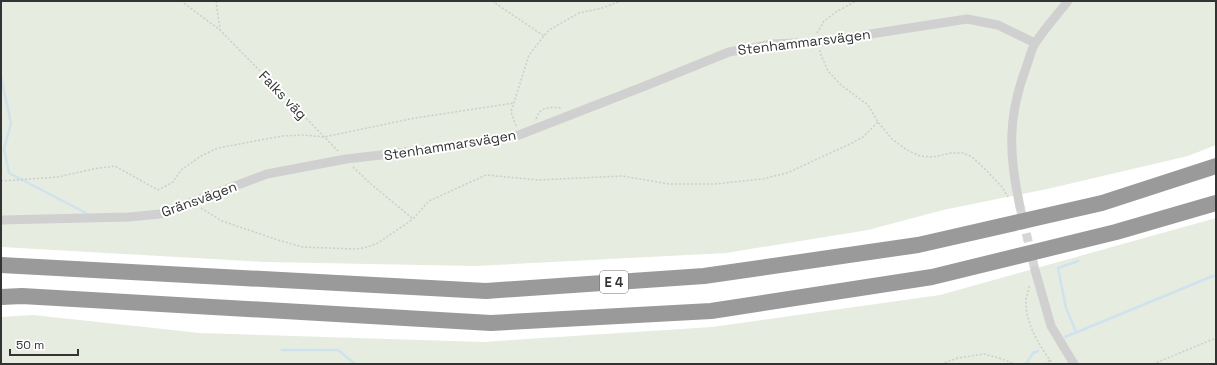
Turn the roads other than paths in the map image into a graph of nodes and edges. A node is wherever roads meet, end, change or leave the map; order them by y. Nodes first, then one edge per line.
1 (1068, 1) edge
2 (1035, 43) junction
3 (346, 159) joint
4 (1216, 166) edge
5 (1216, 203) edge
6 (1020, 207) tunnel mouth
7 (1, 220) edge
8 (1, 265) edge
9 (1035, 270) tunnel mouth
10 (1, 297) edge
11 (1074, 364) edge

1 - 2 street
2 - 3 street, Stenhammarsvägen
2 - 6 street
3 - 7 street, Gränsvägen
4 - 8 highway, E 4
5 - 10 highway
9 - 11 street

